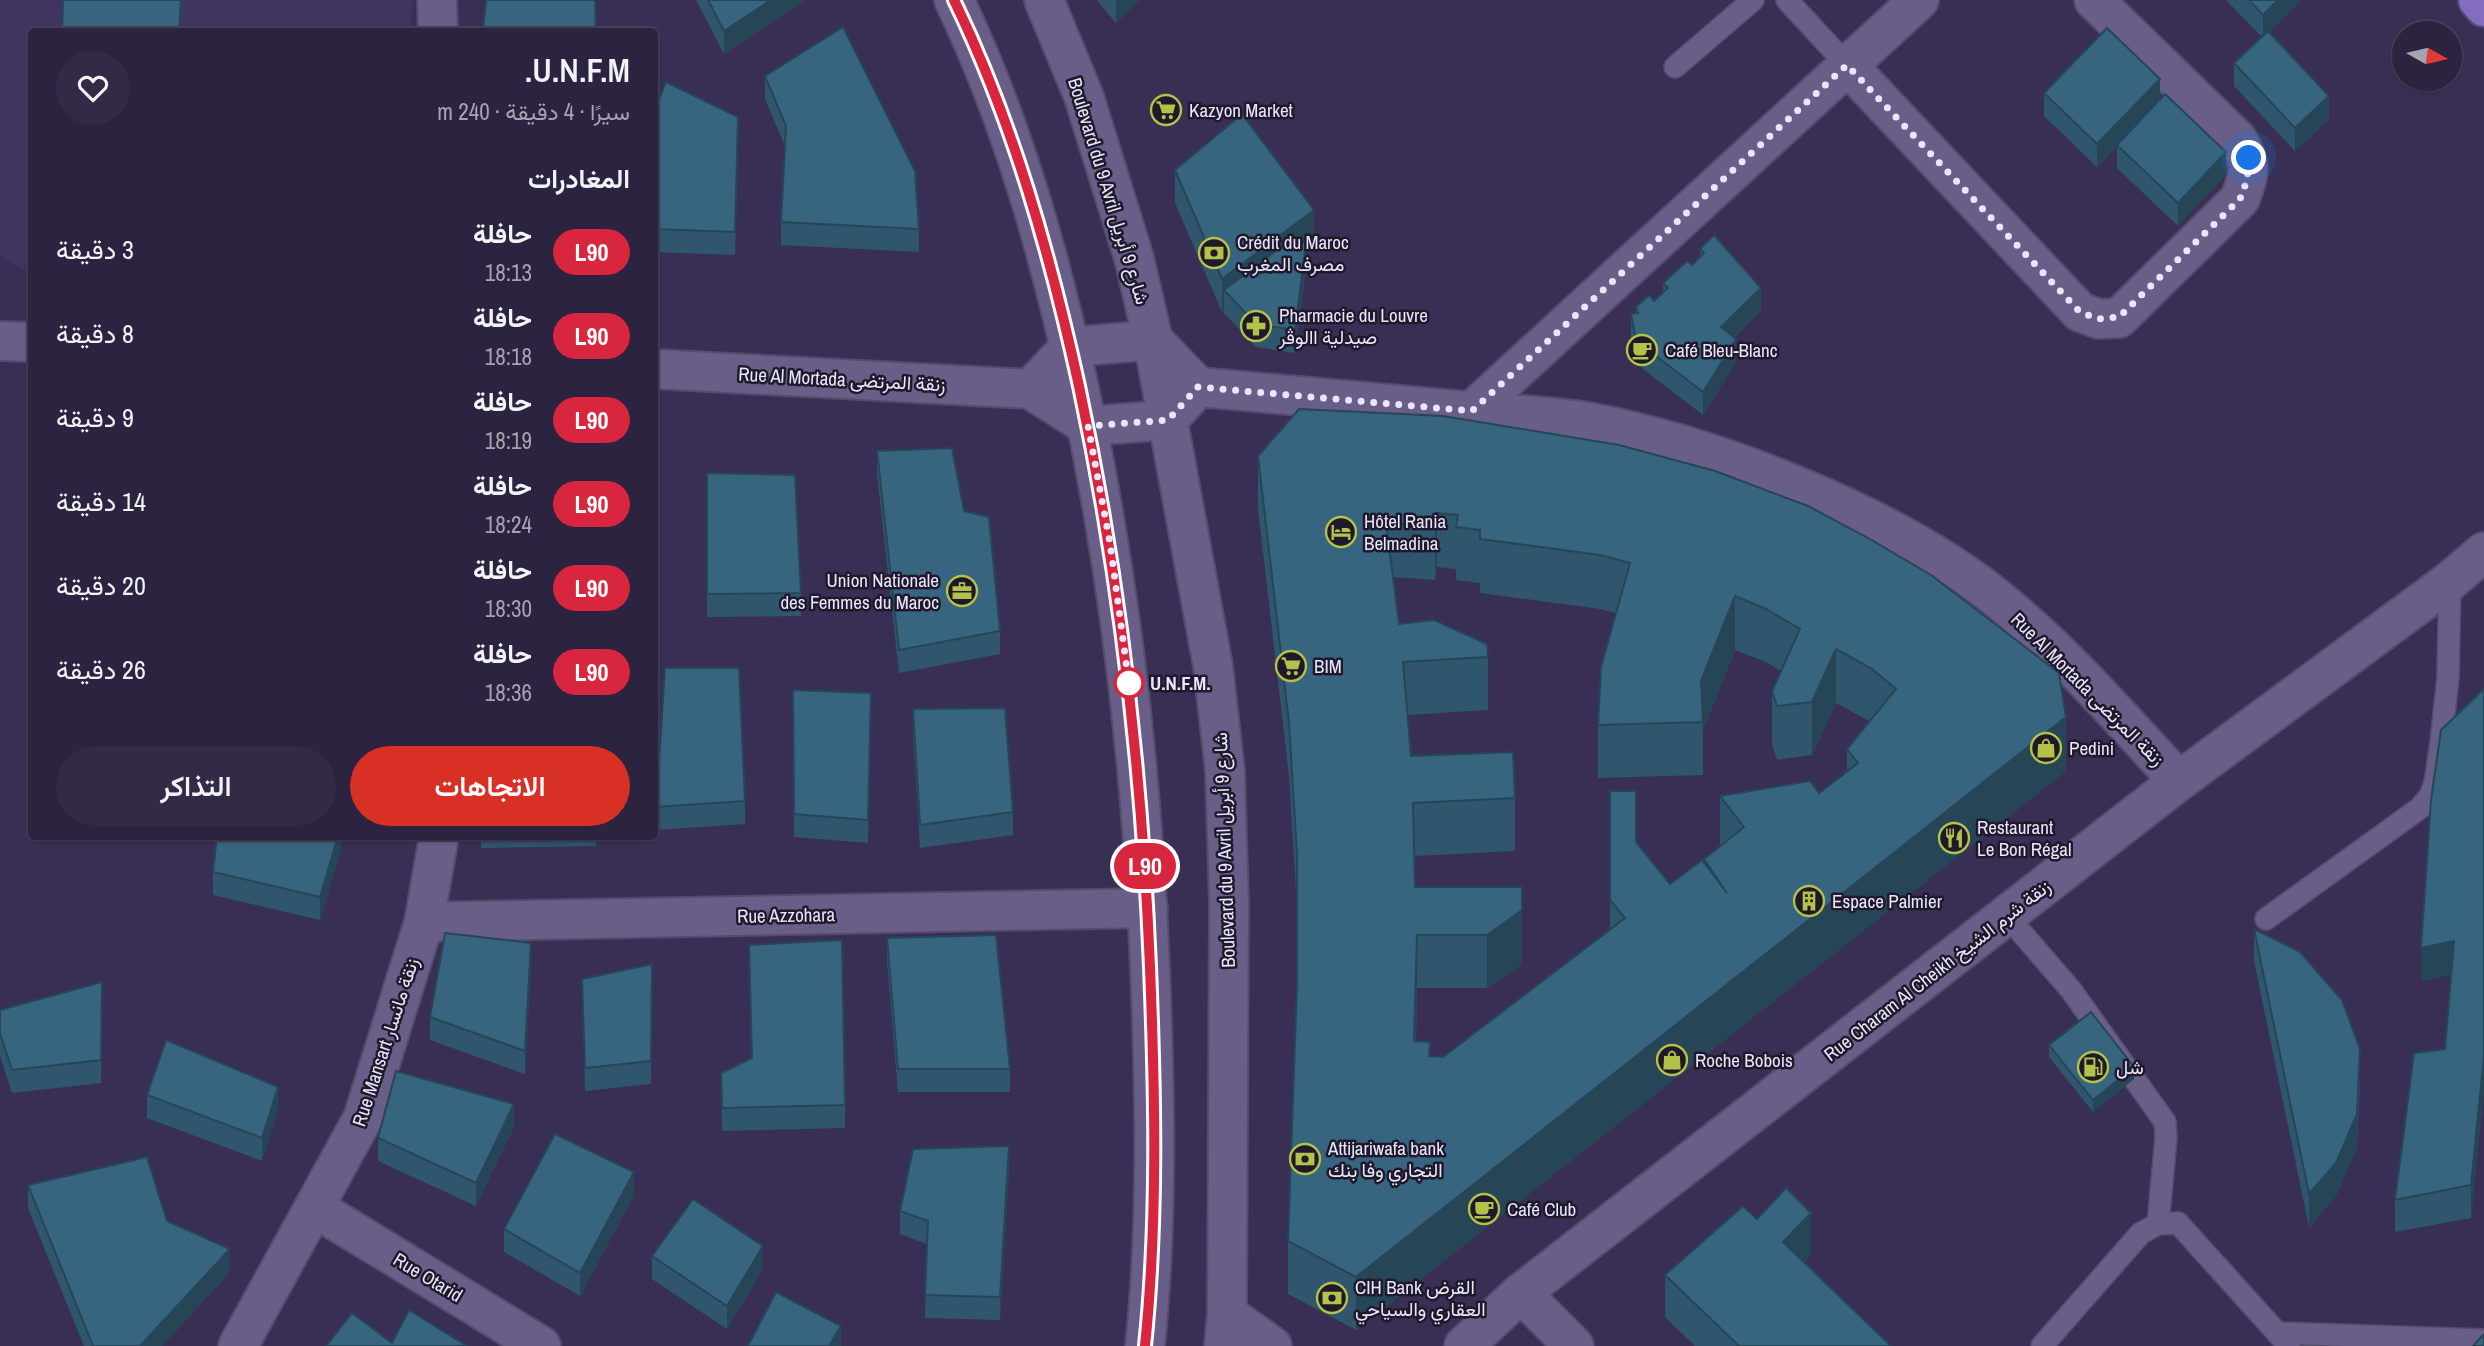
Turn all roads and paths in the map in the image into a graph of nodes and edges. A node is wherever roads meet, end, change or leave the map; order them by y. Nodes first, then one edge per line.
1 (437, 0) edge
2 (954, 0) edge
3 (1044, 0) edge
4 (1752, 0) edge
5 (1787, 0) edge
6 (1919, 0) edge
7 (2094, 0) edge
8 (2478, 0) edge
9 (2484, 6) edge
10 (438, 28) edge
11 (1847, 65) junction
12 (1675, 67) dead end
13 (1153, 340) junction
14 (0, 341) edge
15 (28, 342) edge
16 (1070, 347) junction
17 (658, 369) edge
18 (1198, 387) junction
19 (1030, 389) junction
20 (1472, 411) junction
21 (1168, 420) junction
22 (1088, 426) junction
23 (2484, 552) edge
24 (2450, 581) junction
25 (2179, 780) junction
26 (438, 840) edge
27 (1148, 908) junction
28 (2007, 916) junction
29 (2266, 919) dead end
30 (424, 922) junction
31 (315, 1209) junction
32 (2158, 1224) junction
33 (1521, 1293) junction
34 (1225, 1330) edge
35 (2484, 1339) edge
36 (2283, 1340) edge
37 (238, 1346) edge
38 (541, 1346) edge
39 (1145, 1346) edge
40 (1272, 1346) edge
41 (1464, 1346) edge
42 (1574, 1346) edge
43 (2042, 1346) edge

1 - 10 street
2 - 16 street
3 - 13 street, Boulevard du 9 Avril شارع 9 أبريل
4 - 12 lane
5 - 11 lane
6 - 11 street
7 - 11 street
8 - 9 main road
11 - 20 street
13 - 16 street
13 - 18 street
13 - 21 street, Boulevard du 9 Avril شارع 9 أبريل
14 - 15 street
16 - 19 street
16 - 22 street
17 - 19 street, Rue Al Mortada زنقة المرتضى
18 - 20 street, Rue Al Mortada زنقة المرتضى
18 - 21 street
19 - 22 street, Rue Al Mortada زنقة المرتضى
20 - 25 street, Rue Al Mortada زنقة المرتضى
21 - 22 street
21 - 34 street, Boulevard du 9 Avril شارع 9 أبريل
22 - 27 street
23 - 24 street, Rue Charam Al Cheikh زنقة شرم الشيخ
24 - 25 street, Rue Charam Al Cheikh زنقة شرم الشيخ
24 - 29 lane
25 - 28 street, Rue Charam Al Cheikh زنقة شرم الشيخ
26 - 30 street, Rue Mansart زنقة مانسار
27 - 30 street, Rue Azzohara
27 - 39 street
28 - 32 lane
28 - 33 street, Rue Charam Al Cheikh زنقة شرم الشيخ
30 - 31 street, Rue Mansart زنقة مانسار
31 - 37 street, Rue Mansart زنقة مانسار
31 - 38 street, Rue Otarid
32 - 36 lane
32 - 43 lane
33 - 41 street, Rue Charam Al Cheikh زنقة شرم الشيخ
33 - 42 street
34 - 40 street
35 - 36 lane

